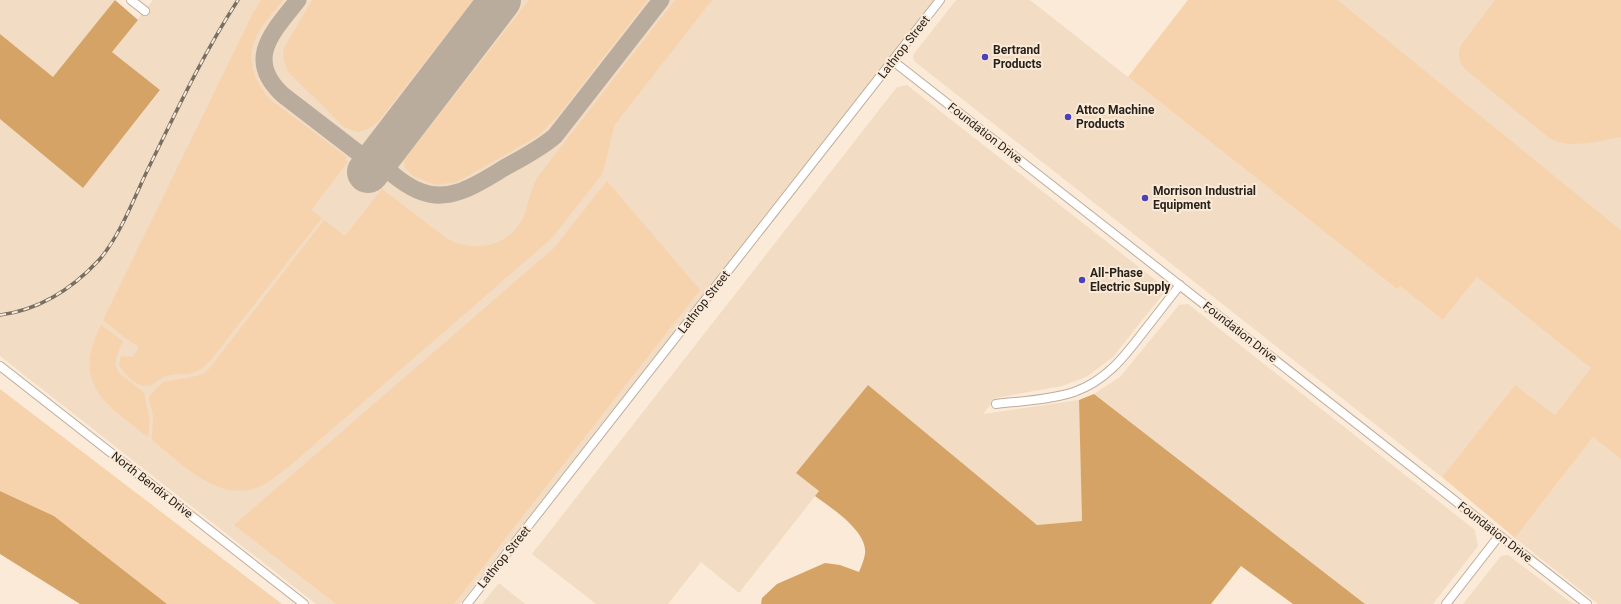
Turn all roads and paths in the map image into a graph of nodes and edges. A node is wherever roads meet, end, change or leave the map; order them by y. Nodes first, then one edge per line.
1 (131, 0) edge
2 (940, 0) edge
3 (145, 11) dead end
4 (893, 61) junction
5 (1180, 285) junction
6 (0, 366) edge
7 (996, 404) dead end
8 (1499, 536) junction
9 (304, 604) edge
10 (467, 604) edge
11 (1446, 604) edge
12 (1587, 604) edge

1 - 3 street
2 - 4 street, Lathrop Street
4 - 5 street, Foundation Drive
4 - 10 street, Lathrop Street
5 - 7 street
5 - 8 street, Foundation Drive
6 - 9 street, North Bendix Drive
8 - 11 street
8 - 12 street, Foundation Drive

